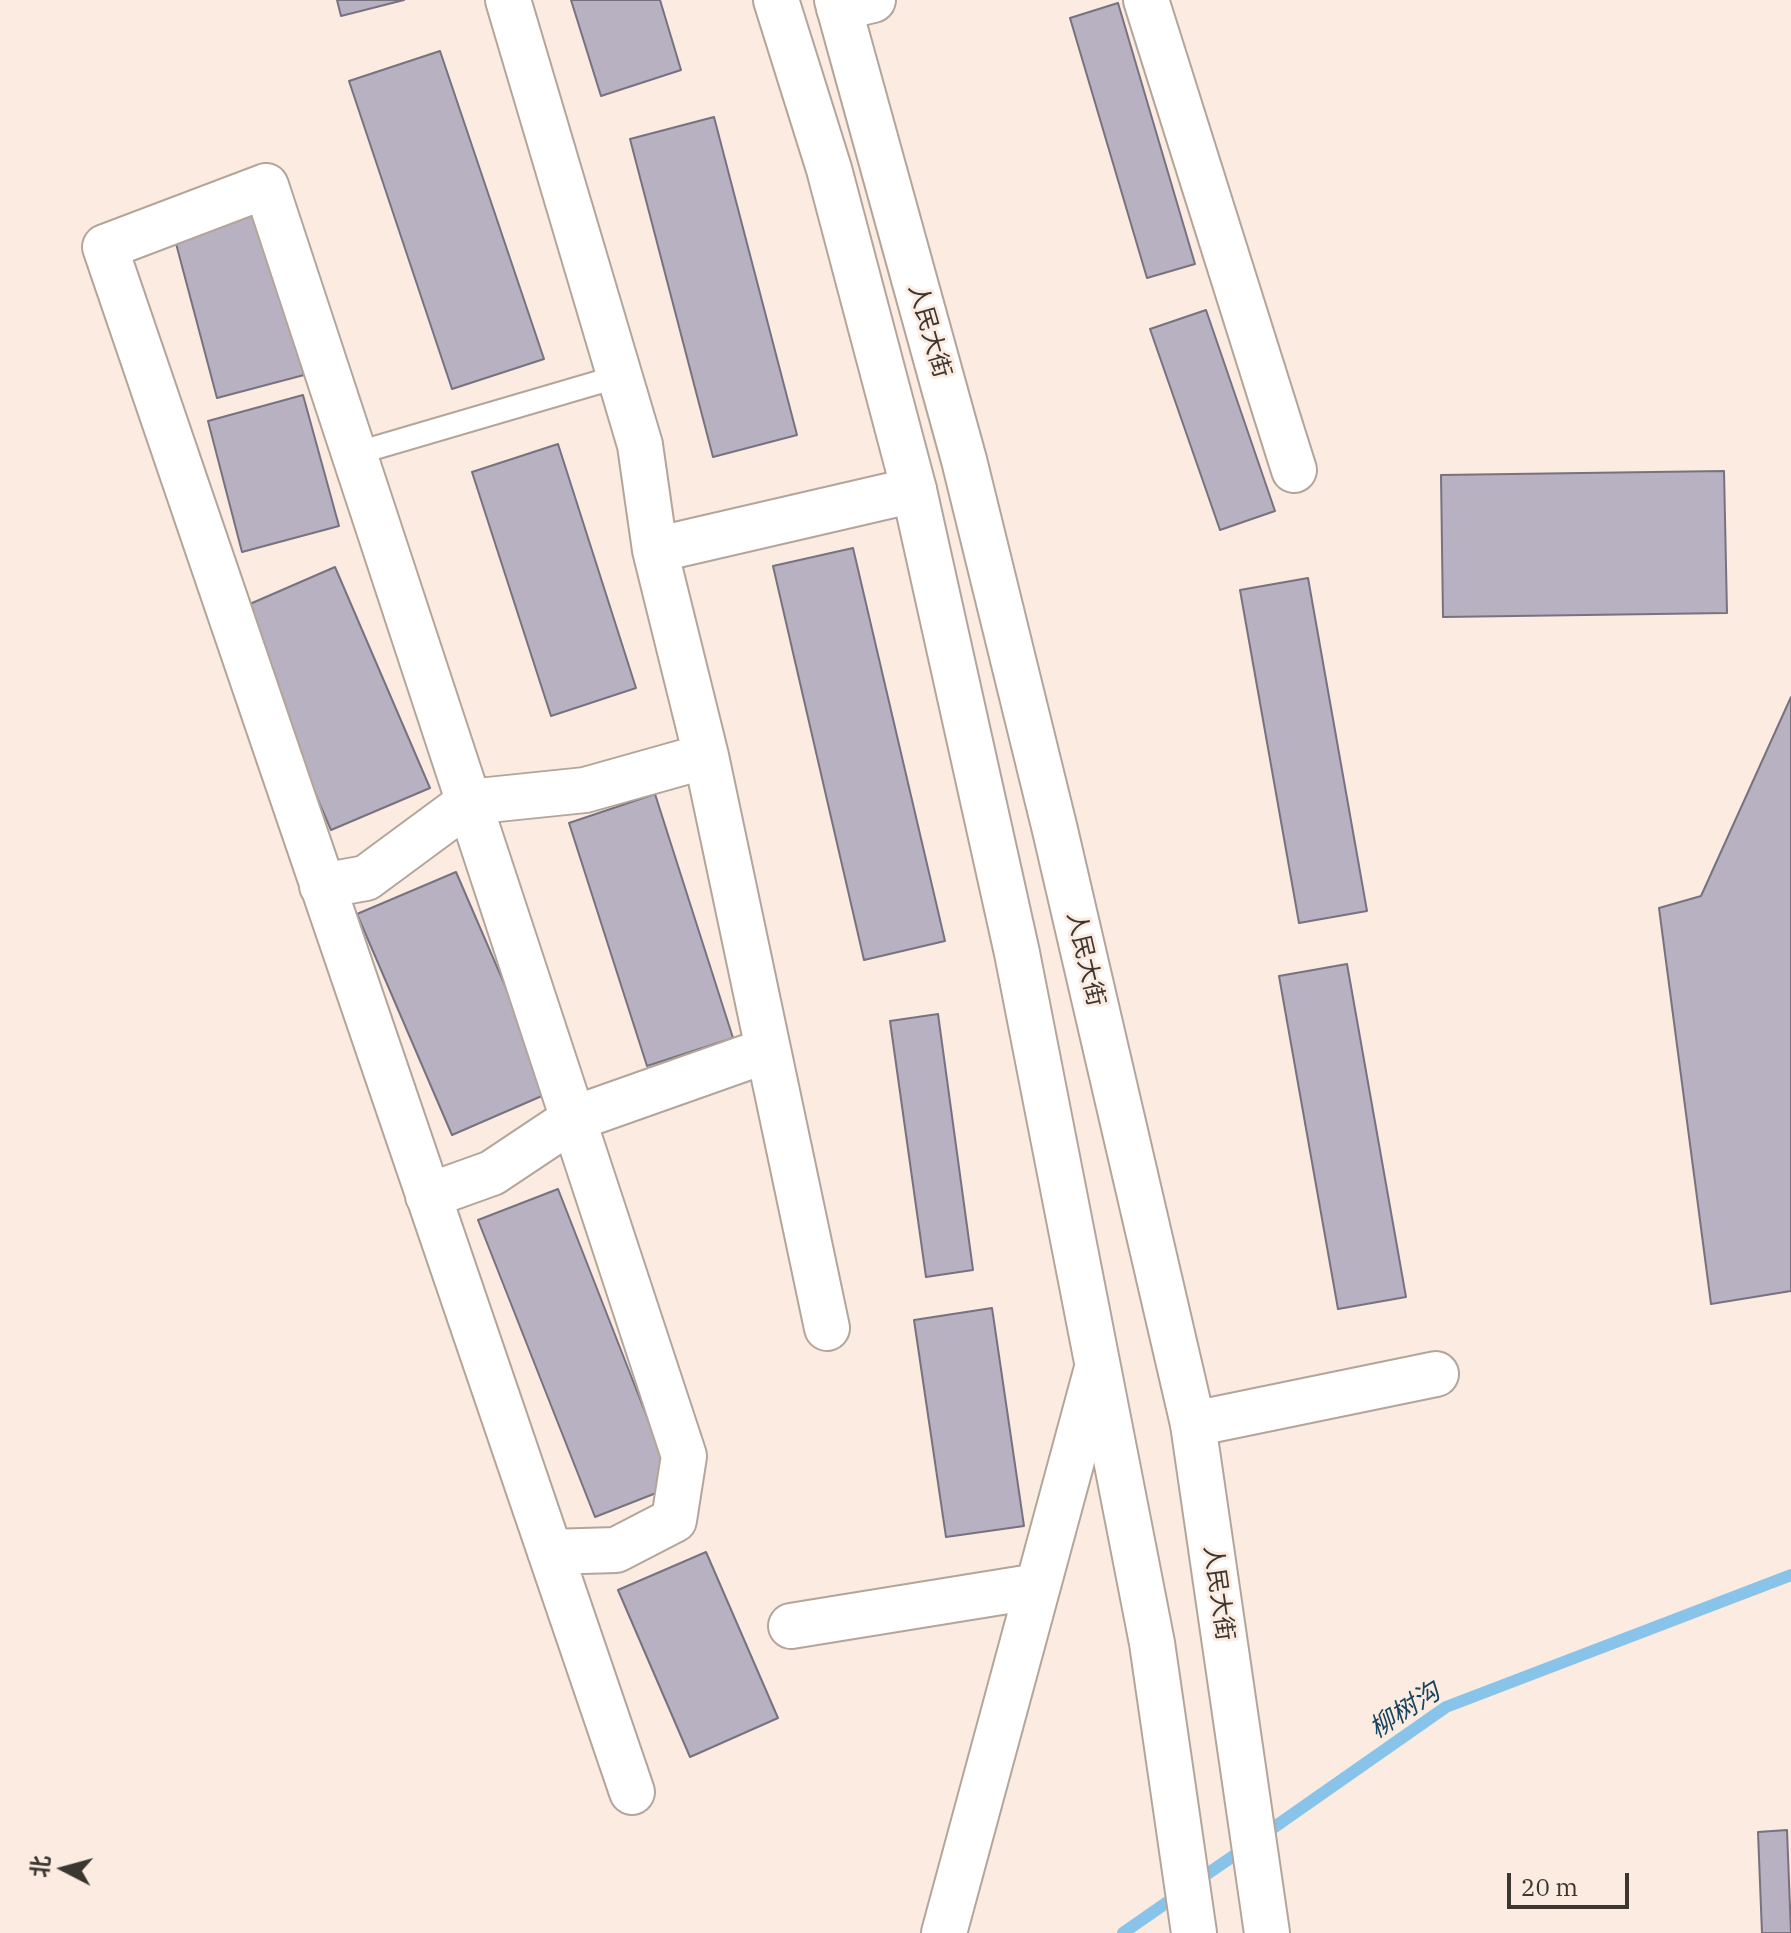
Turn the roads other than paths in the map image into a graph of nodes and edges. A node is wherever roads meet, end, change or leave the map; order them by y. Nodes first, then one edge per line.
1 (508, 0) edge
2 (776, 0) edge
3 (1146, 0) edge
4 (849, 3) edge
5 (620, 376) junction
6 (354, 454) junction
7 (1294, 470) dead end
8 (914, 490) junction
9 (655, 550) junction
10 (706, 756) junction
11 (469, 802) junction
12 (322, 886) junction
13 (768, 1050) junction
14 (573, 1119) junction
15 (428, 1196) junction
16 (827, 1328) dead end
17 (1097, 1368) junction
18 (1436, 1374) dead end
19 (1193, 1424) junction
20 (550, 1552) junction
21 (1038, 1586) junction
22 (791, 1626) dead end
23 (632, 1792) dead end
24 (944, 1933) edge
25 (1194, 1933) edge
26 (1267, 1933) edge

1 - 5 street
2 - 8 street
3 - 7 street
4 - 19 street, 人民大街
5 - 6 lane
5 - 9 street
6 - 11 street
6 - 12 street
8 - 9 street
8 - 17 street
9 - 10 street
10 - 11 street
10 - 13 street
11 - 12 street
11 - 14 street
12 - 15 street
13 - 14 street
13 - 16 street
14 - 15 street
14 - 20 street
15 - 20 street
17 - 21 street
17 - 25 street
18 - 19 street
19 - 26 street, 人民大街
20 - 23 street
21 - 22 street
21 - 24 street

